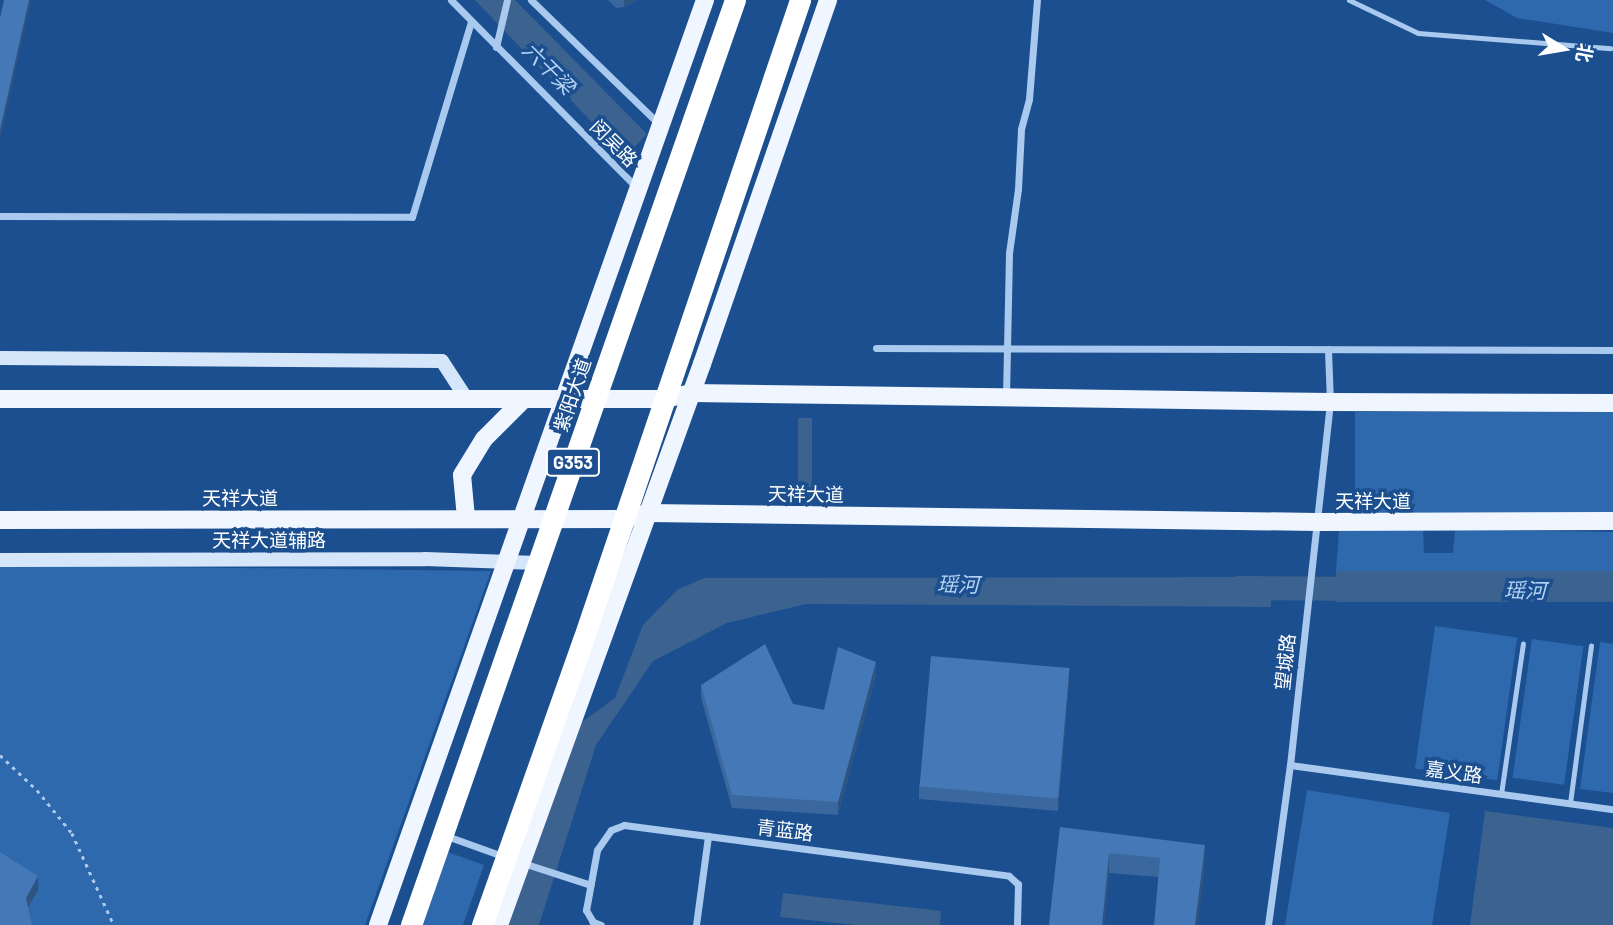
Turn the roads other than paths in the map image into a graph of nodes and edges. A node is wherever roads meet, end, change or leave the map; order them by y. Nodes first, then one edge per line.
1 (451, 0) edge
2 (507, 0) edge
3 (531, 0) edge
4 (705, 0) edge
5 (736, 0) edge
6 (800, 0) edge
7 (828, 0) edge
8 (1037, 0) edge
9 (1349, 0) edge
10 (471, 22) junction
11 (496, 47) junction
12 (1610, 48) dead end
13 (660, 125) junction
14 (638, 188) junction
15 (0, 216) edge
16 (876, 348) dead end
17 (1007, 349) junction
18 (1328, 349) junction
19 (1613, 350) edge
20 (0, 358) edge
21 (692, 393) junction
22 (0, 398) edge
23 (466, 398) junction
24 (1006, 398) junction
25 (563, 399) junction
26 (595, 399) junction
27 (665, 399) junction
28 (523, 400) junction
29 (1330, 402) junction
30 (1613, 402) edge
31 (648, 513) junction
32 (466, 518) junction
33 (520, 519) junction
34 (552, 519) junction
35 (624, 519) junction
36 (0, 520) edge
37 (1613, 521) edge
38 (1316, 530) junction
39 (0, 560) edge
40 (505, 561) junction
41 (537, 562) junction
42 (1523, 644) dead end
43 (1591, 645) dead end
44 (1290, 765) junction
45 (1501, 794) junction
46 (1570, 803) junction
47 (1613, 809) edge
48 (443, 835) junction
49 (708, 836) junction
50 (513, 859) junction
51 (591, 885) junction
52 (379, 925) edge
53 (411, 925) edge
54 (482, 925) edge
55 (499, 925) edge
56 (601, 925) edge
57 (696, 925) edge
58 (1017, 925) edge
59 (1268, 925) edge

1 - 10 street, 闵吴路
2 - 11 street
3 - 13 street
4 - 13 main road
5 - 26 highway, 紫阳大道 / G353
6 - 27 highway
7 - 21 main road
8 - 17 street
9 - 12 lane
10 - 11 street, 闵吴路
10 - 15 street
11 - 14 street, 闵吴路
13 - 14 main road
14 - 25 main road
16 - 17 street
17 - 18 street
17 - 24 street
18 - 19 street
18 - 29 street, 望城路
20 - 23 main road
21 - 24 main road
21 - 27 main road
21 - 31 main road
22 - 23 main road
23 - 28 main road
24 - 29 main road
25 - 26 main road
25 - 28 main road
25 - 33 main road
26 - 27 main road
26 - 34 highway, 紫阳大道 / G353
27 - 35 highway
28 - 32 main road
29 - 30 main road
29 - 38 street, 望城路
31 - 35 main road, 天祥大道
31 - 38 main road, 天祥大道
31 - 50 main road
32 - 33 main road, 天祥大道
32 - 36 main road, 天祥大道
33 - 34 main road, 天祥大道
33 - 40 main road
34 - 35 main road, 天祥大道
34 - 41 highway, 紫阳大道 / G353
35 - 50 highway
37 - 38 main road, 天祥大道
38 - 44 street, 望城路
39 - 40 main road, 天祥大道辅路
40 - 41 main road, 天祥大道辅路
40 - 52 main road
41 - 48 highway, 紫阳大道 / G353
42 - 45 lane
43 - 46 lane
44 - 45 street, 嘉义路
44 - 59 street, 望城路
45 - 46 street, 嘉义路
46 - 47 street, 嘉义路
48 - 50 street
48 - 53 highway, 紫阳大道 / G353
49 - 51 street, 青蓝路
49 - 57 street
49 - 58 street, 青蓝路
50 - 51 street
50 - 54 highway
50 - 55 main road
51 - 56 street, 青蓝路

